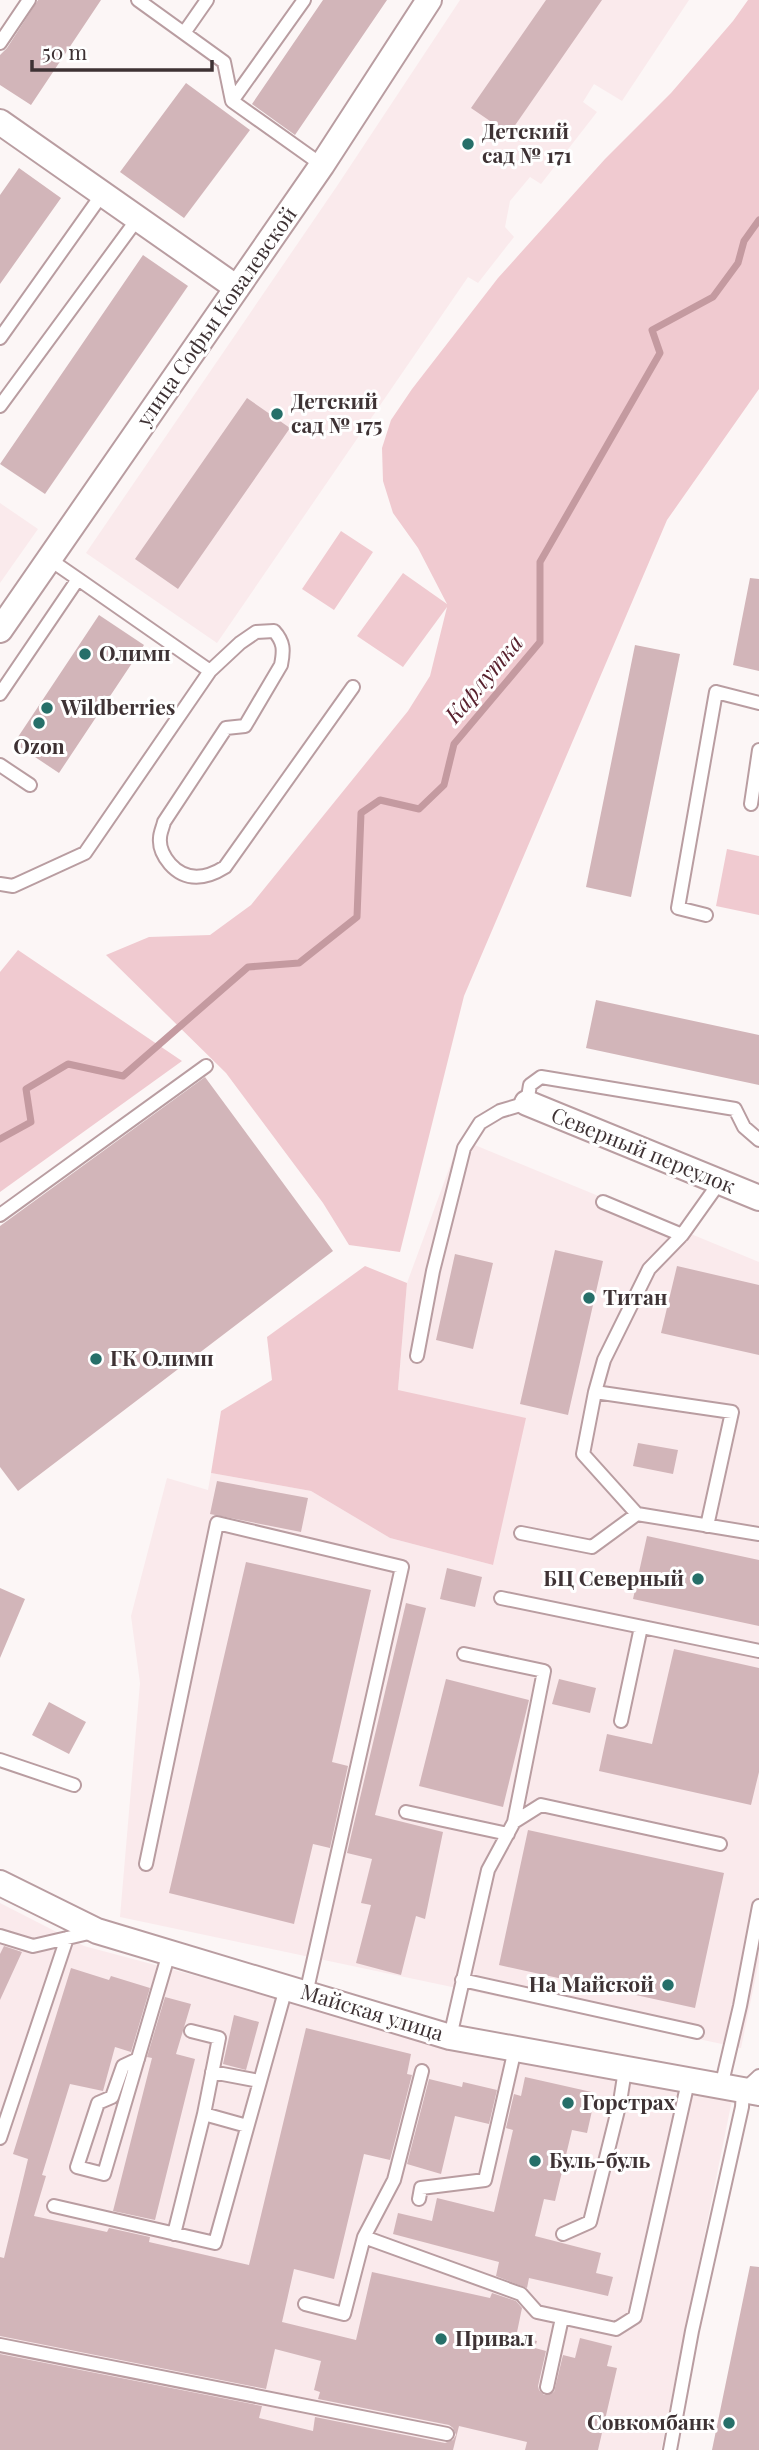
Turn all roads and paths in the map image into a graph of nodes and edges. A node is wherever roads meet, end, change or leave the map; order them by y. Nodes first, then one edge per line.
1 (29, 0) edge
2 (138, 0) edge
3 (207, 0) edge
4 (304, 0) edge
5 (429, 0) edge
6 (184, 33) junction
7 (0, 43) edge
8 (232, 101) junction
9 (0, 122) edge
10 (322, 165) junction
11 (103, 193) junction
12 (138, 218) junction
13 (237, 288) junction
14 (0, 338) edge
15 (0, 406) edge
16 (49, 558) junction
17 (78, 579) junction
18 (0, 630) edge
19 (211, 671) junction
20 (353, 687) dead end
21 (0, 694) edge
22 (759, 703) edge
23 (759, 750) edge
24 (0, 765) edge
25 (30, 785) dead end
26 (751, 804) dead end
27 (0, 884) edge
28 (706, 915) dead end
29 (206, 1066) dead end
30 (527, 1103) junction
31 (759, 1140) edge
32 (719, 1183) junction
33 (759, 1198) edge
34 (603, 1202) dead end
35 (0, 1215) edge
36 (682, 1234) junction
37 (417, 1356) dead end
38 (595, 1392) junction
39 (637, 1514) junction
40 (707, 1526) junction
41 (521, 1533) dead end
42 (759, 1534) edge
43 (501, 1598) dead end
44 (641, 1627) junction
45 (759, 1651) edge
46 (464, 1654) dead end
47 (621, 1721) dead end
48 (0, 1760) edge
49 (74, 1784) dead end
50 (406, 1812) dead end
51 (511, 1828) junction
52 (720, 1844) dead end
53 (146, 1864) dead end
54 (0, 1883) edge
55 (759, 1906) edge
56 (97, 1931) junction
57 (0, 1936) edge
58 (67, 1938) junction
59 (169, 1953) junction
60 (463, 1980) junction
61 (296, 1991) junction
62 (191, 2031) dead end
63 (697, 2032) dead end
64 (450, 2037) junction
65 (515, 2049) junction
66 (138, 2059) junction
67 (625, 2070) junction
68 (422, 2071) dead end
69 (212, 2072) junction
70 (259, 2081) junction
71 (688, 2082) junction
72 (745, 2087) edge
73 (204, 2114) junction
74 (247, 2126) junction
75 (0, 2138) edge
76 (419, 2199) dead end
77 (54, 2206) dead end
78 (174, 2234) junction
79 (563, 2234) dead end
80 (364, 2237) junction
81 (305, 2304) dead end
82 (562, 2318) junction
83 (0, 2345) edge
84 (547, 2387) dead end
85 (447, 2434) dead end
86 (670, 2450) edge

1 - 7 lane
2 - 6 lane
3 - 6 lane
4 - 8 lane
5 - 10 street, улица Софьи Ковалевской
6 - 8 lane
8 - 10 lane
9 - 11 street
10 - 13 street, улица Софьи Ковалевской
11 - 12 street
11 - 14 lane
12 - 13 street
12 - 15 lane
13 - 16 street, улица Софьи Ковалевской
16 - 17 lane
16 - 18 street, улица Софьи Ковалевской
17 - 19 lane
17 - 21 lane
19 - 20 lane
19 - 27 lane
22 - 28 lane
23 - 26 lane
24 - 25 lane
29 - 35 lane
30 - 31 lane
30 - 32 street, Северный переулок
30 - 37 lane
32 - 33 street, Северный переулок
32 - 36 lane
34 - 36 lane
36 - 38 lane
38 - 39 lane
38 - 40 lane
39 - 40 lane
39 - 41 lane
40 - 42 lane
43 - 44 lane
44 - 45 lane
44 - 47 lane
46 - 51 lane
48 - 49 lane
50 - 51 lane
51 - 52 lane
51 - 60 lane
53 - 61 lane
54 - 56 street, Майская улица
55 - 72 lane
56 - 58 lane
56 - 59 street, Майская улица
57 - 58 lane
58 - 75 lane
59 - 61 street, Майская улица
59 - 66 lane
60 - 63 lane
60 - 64 lane
61 - 64 street, Майская улица
61 - 70 lane
62 - 69 lane
64 - 65 street, Майская улица
65 - 67 street, Майская улица
65 - 76 lane
66 - 66 lane
67 - 71 street, Майская улица
67 - 79 lane
68 - 80 lane
69 - 70 lane
69 - 73 lane
70 - 74 lane
71 - 72 street, Майская улица
71 - 82 lane
72 - 86 lane
73 - 74 lane
73 - 78 lane
74 - 78 lane
77 - 78 lane
80 - 81 lane
80 - 82 lane
82 - 84 lane
83 - 85 lane

